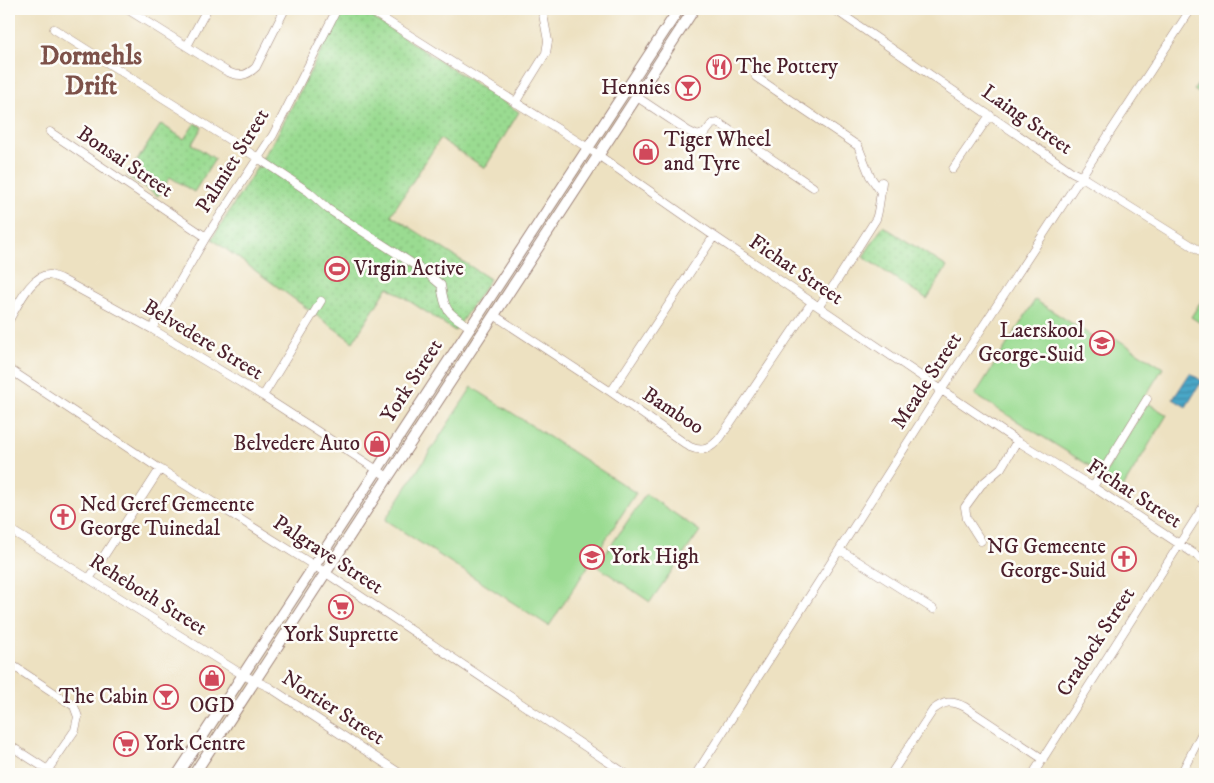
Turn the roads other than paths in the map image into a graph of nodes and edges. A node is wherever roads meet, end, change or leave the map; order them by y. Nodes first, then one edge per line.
1 (127, 9) edge
2 (285, 9) edge
3 (336, 9) edge
4 (368, 9) edge
5 (542, 9) edge
6 (679, 9) edge
7 (694, 9) edge
8 (834, 9) edge
9 (1191, 9) edge
10 (206, 11) dead end
11 (54, 29) dead end
12 (186, 46) junction
13 (756, 77) dead end
14 (636, 97) junction
15 (515, 103) junction
16 (990, 115) junction
17 (50, 132) dead end
18 (588, 148) junction
19 (598, 155) junction
20 (258, 158) junction
21 (953, 169) dead end
22 (1082, 177) junction
23 (882, 182) dead end
24 (812, 187) dead end
25 (880, 192) junction
26 (714, 236) junction
27 (206, 237) junction
28 (1205, 254) edge
29 (321, 301) dead end
30 (815, 304) junction
31 (494, 315) junction
32 (9, 320) edge
33 (470, 327) junction
34 (152, 329) junction
35 (9, 368) edge
36 (942, 389) junction
37 (611, 392) junction
38 (262, 396) junction
39 (1147, 399) dead end
40 (1018, 441) junction
41 (160, 469) junction
42 (377, 470) junction
43 (388, 477) junction
44 (1093, 487) junction
45 (1205, 504) edge
46 (9, 529) edge
47 (981, 541) dead end
48 (1180, 545) junction
49 (840, 550) junction
50 (1205, 561) edge
51 (315, 565) junction
52 (326, 573) junction
53 (89, 579) junction
54 (934, 609) dead end
55 (9, 663) edge
56 (243, 675) junction
57 (256, 680) junction
58 (1205, 727) edge
59 (9, 745) edge
60 (9, 750) edge
61 (1042, 759) junction
62 (48, 773) edge
63 (178, 774) edge
64 (194, 774) edge
65 (401, 774) edge
66 (626, 774) edge
67 (696, 774) edge
68 (891, 774) edge
69 (1033, 774) edge
70 (1181, 774) edge

1 - 12 street
2 - 12 street
3 - 20 street, Palmiet Street
4 - 15 street, Fichat Street
5 - 15 street
6 - 18 main road, York Street
7 - 14 main road, York Street
8 - 16 street, Laing Street
9 - 22 street, Meade Street
10 - 12 street
11 - 20 street
13 - 25 street
14 - 19 main road, York Street
14 - 24 street
15 - 18 street, Fichat Street
16 - 21 street
16 - 22 street, Laing Street
17 - 27 street, Bonsai Street
18 - 19 street, Fichat Street
18 - 33 main road, York Street
19 - 26 street, Fichat Street
19 - 31 main road, York Street
20 - 27 street, Palmiet Street
20 - 33 street
22 - 28 street, Laing Street
22 - 36 street, Meade Street
23 - 25 street
25 - 30 street
26 - 30 street, Fichat Street
26 - 37 street
27 - 34 street, Palmiet Street
29 - 38 street
30 - 36 street, Fichat Street
30 - 37 street, Bamboo
31 - 37 street, Bamboo
31 - 43 main road, York Street
32 - 34 street, Belvedere Street
33 - 42 main road, York Street
34 - 38 street, Belvedere Street
35 - 41 street, Palgrave Street
36 - 40 street, Fichat Street
36 - 49 street, Meade Street
38 - 42 street, Belvedere Street
39 - 44 street
40 - 44 street, Fichat Street
40 - 47 street
41 - 51 street, Palgrave Street
41 - 53 street
42 - 43 street, Belvedere Street
42 - 51 main road, York Street
43 - 52 main road, York Street
44 - 48 street, Fichat Street
45 - 48 street, Cradock Street
46 - 53 street, Reheboth Street
48 - 50 street, Fichat Street
48 - 61 street, Cradock Street
49 - 54 street
49 - 67 street, Meade Street
51 - 52 street, Palgrave Street
51 - 56 main road, York Street
52 - 57 main road, York Street
52 - 66 street, Palgrave Street
53 - 56 street, Reheboth Street
55 - 62 street
56 - 57 street, Nortier Street
56 - 63 main road, York Street
57 - 64 main road, York Street
57 - 65 street, Nortier Street
58 - 70 street
59 - 62 street
60 - 62 street
61 - 68 street
61 - 69 street, Cradock Street

